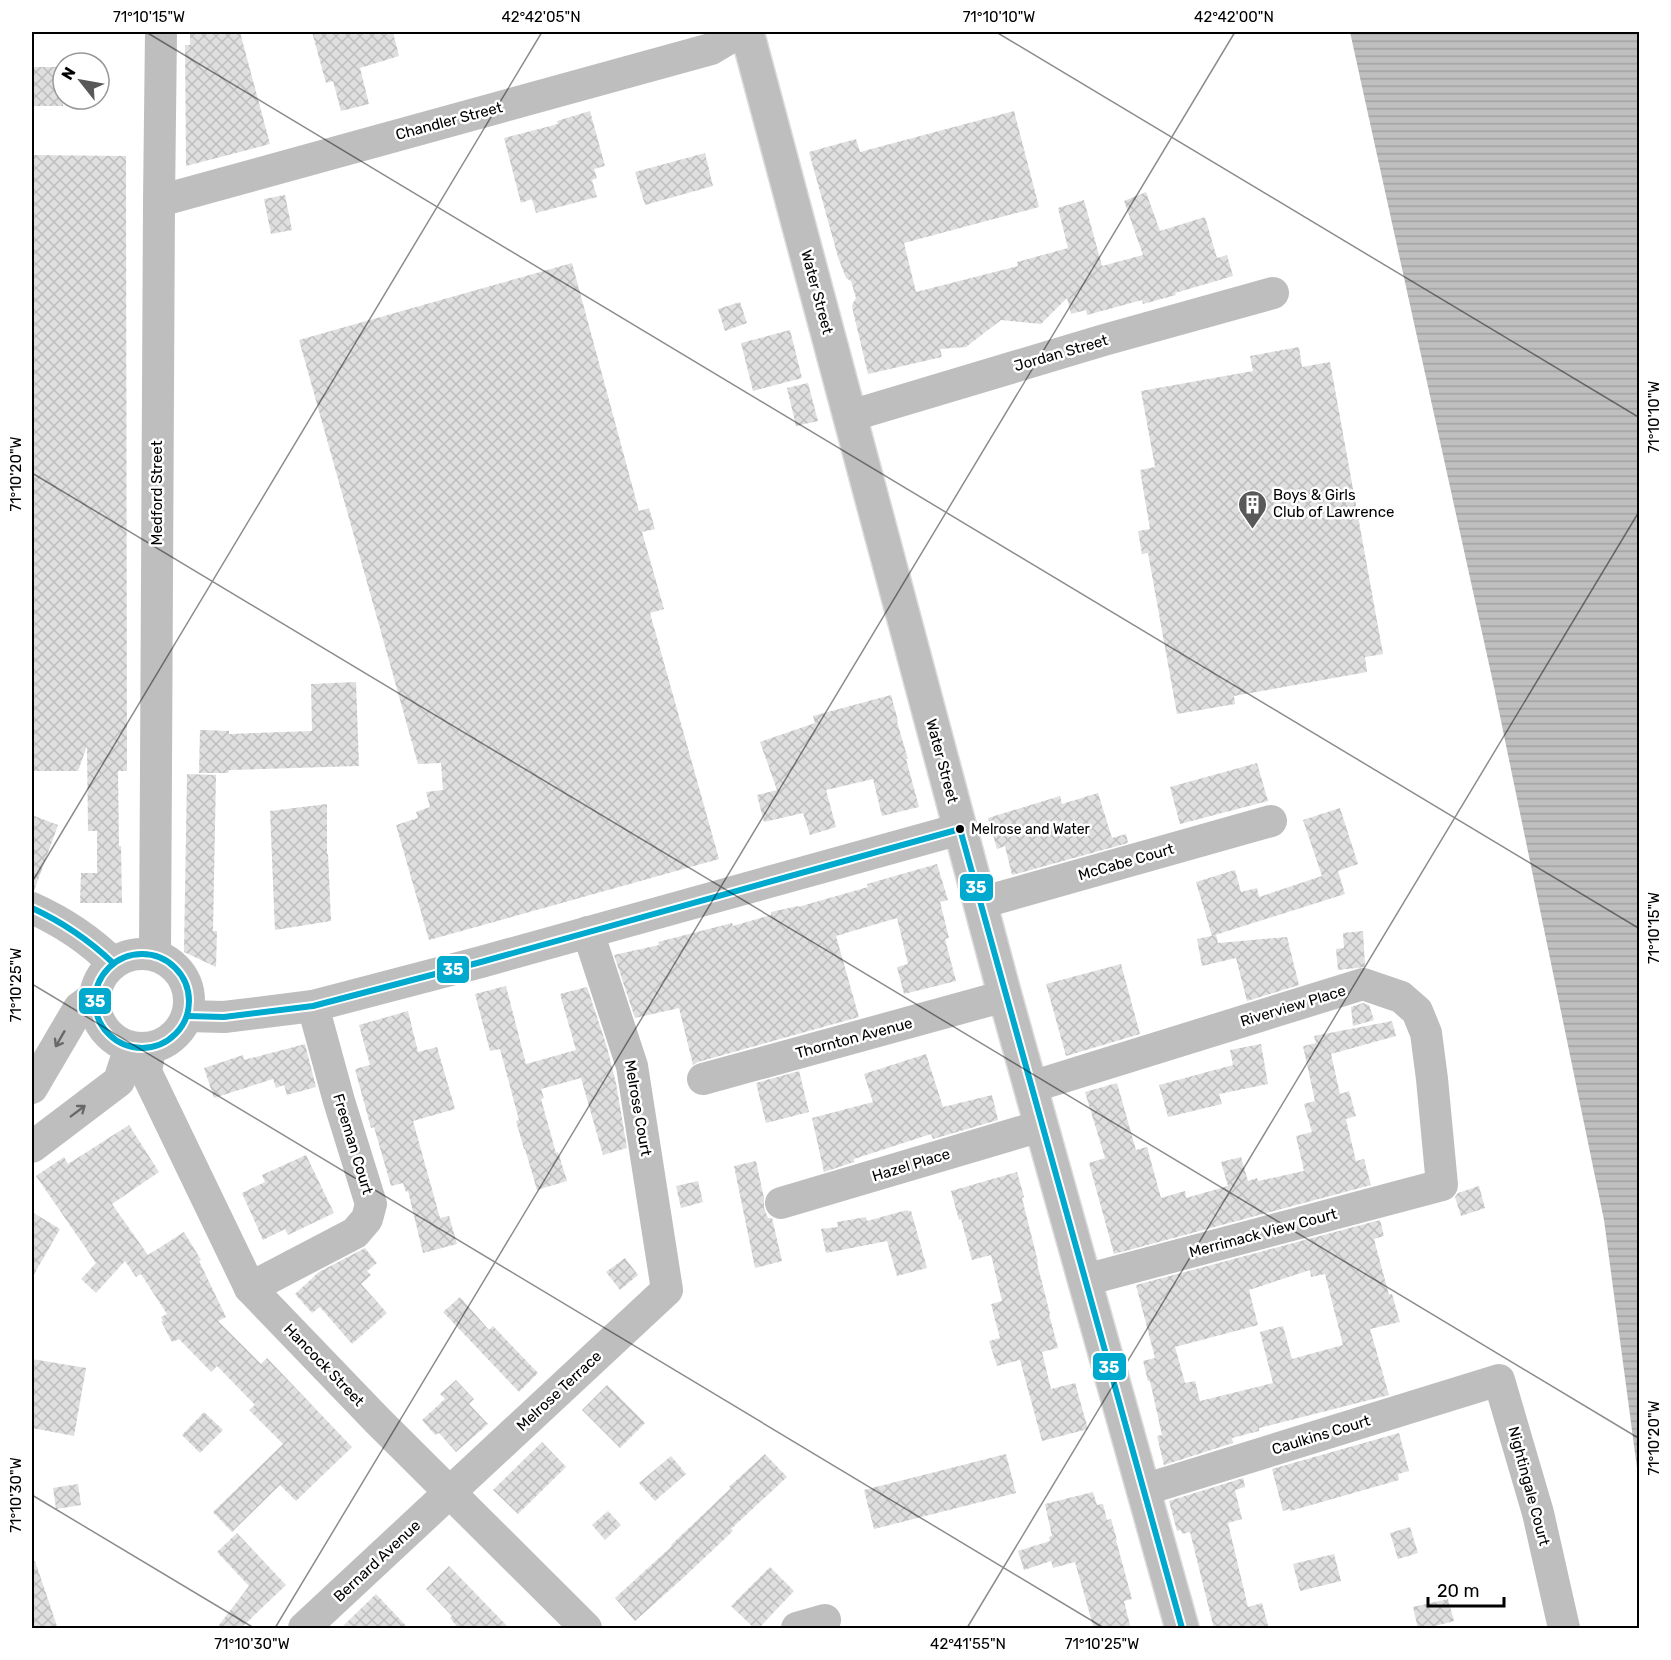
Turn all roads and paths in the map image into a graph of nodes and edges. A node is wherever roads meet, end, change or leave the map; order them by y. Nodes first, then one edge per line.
1 (161, 32) edge
2 (735, 32) edge
3 (747, 32) edge
4 (159, 201) junction
5 (1273, 293) dead end
6 (850, 416) junction
7 (1271, 821) dead end
8 (960, 829) junction
9 (981, 903) junction
10 (32, 908) edge
11 (588, 932) junction
12 (155, 955) junction
13 (113, 963) junction
14 (95, 996) junction
15 (1005, 996) junction
16 (313, 1006) junction
17 (187, 1016) junction
18 (140, 1047) junction
19 (703, 1078) dead end
20 (1031, 1087) junction
21 (32, 1088) edge
22 (1041, 1126) junction
23 (32, 1147) edge
24 (1442, 1185) joint
25 (781, 1203) dead end
26 (1084, 1280) junction
27 (250, 1288) junction
28 (667, 1290) joint
29 (1499, 1380) joint
30 (1143, 1490) junction
31 (450, 1493) junction
32 (304, 1629) edge
33 (586, 1629) edge
34 (1182, 1629) edge
35 (1564, 1629) edge

1 - 4 street, Medford Street
2 - 4 street, Chandler Street
3 - 6 main road, Water Street
4 - 12 street, Medford Street
5 - 6 street, Jordan Street
6 - 8 main road, Water Street
7 - 9 street, McCabe Court
8 - 9 main road, Water Street
8 - 11 street
9 - 15 main road, Water Street
10 - 13 street
11 - 16 street
11 - 28 street, Melrose Court
12 - 13 street
12 - 17 street
13 - 14 street
14 - 18 street
14 -> 21 street
15 - 19 street, Thornton Avenue
15 - 20 main road, Water Street
16 - 17 street
16 - 27 street, Freeman Court
17 - 18 street
23 -> 18 street
18 - 27 street, Hancock Street
20 - 22 main road, Water Street
20 - 24 street, Riverview Place
22 - 25 street, Hazel Place
22 - 26 main road, Water Street
24 - 26 street, Merrimack View Court
26 - 30 main road, Water Street
27 - 31 street, Hancock Street
28 - 31 street, Melrose Terrace
29 - 30 street, Caulkins Court
29 - 35 street, Nightingale Court
30 - 34 main road, Water Street
31 - 32 street, Bernard Avenue
31 - 33 street, Hancock Street

